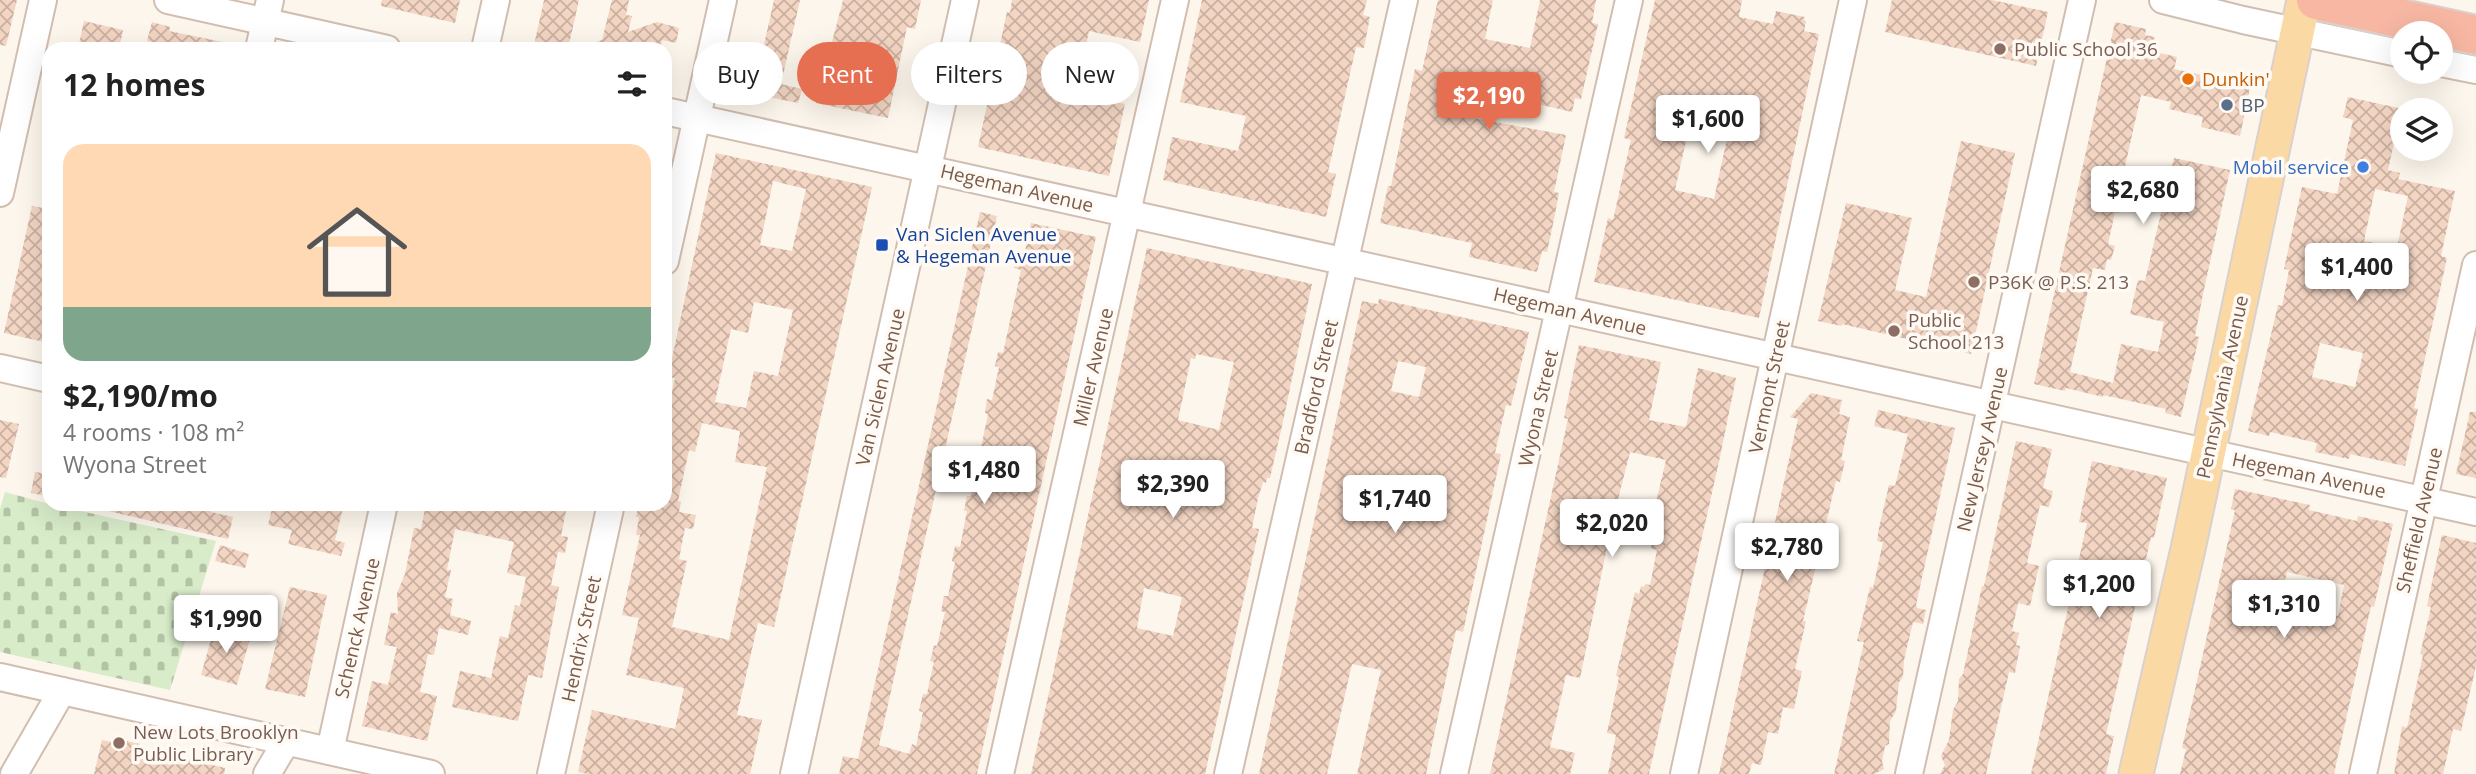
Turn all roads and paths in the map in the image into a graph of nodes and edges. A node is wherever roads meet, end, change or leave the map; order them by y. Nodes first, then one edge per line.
1 (43, 0) edge
2 (167, 0) edge
3 (496, 0) edge
4 (723, 0) edge
5 (965, 0) edge
6 (1175, 0) edge
7 (1404, 0) edge
8 (1629, 0) edge
9 (1853, 0) edge
10 (2082, 0) edge
11 (2163, 0) edge
12 (268, 11) edge
13 (2306, 11) edge
14 (2476, 35) edge
15 (261, 42) edge
16 (365, 42) edge
17 (487, 42) edge
18 (2390, 48) edge
19 (2453, 65) edge
20 (2476, 70) edge
21 (672, 113) edge
22 (697, 118) junction
23 (929, 169) junction
24 (0, 193) edge
25 (1129, 213) junction
26 (672, 230) edge
27 (1345, 261) junction
28 (2476, 265) edge
29 (1560, 309) junction
30 (1776, 357) junction
31 (0, 368) edge
32 (42, 377) edge
33 (1992, 405) junction
34 (2208, 453) junction
35 (2423, 500) junction
36 (382, 511) edge
37 (609, 511) edge
38 (2476, 512) edge
39 (0, 677) edge
40 (62, 691) junction
41 (286, 742) junction
42 (330, 751) junction
43 (14, 774) edge
44 (267, 774) edge
45 (431, 774) edge
46 (551, 774) edge
47 (794, 774) edge
48 (1000, 774) edge
49 (1228, 774) edge
50 (1454, 774) edge
51 (1684, 774) edge
52 (1909, 774) edge
53 (2136, 774) edge
54 (2363, 774) edge

1 - 24 street
2 - 12 street
3 - 17 street
4 - 22 street
5 - 23 street, Van Siclen Avenue
6 - 25 street, Miller Avenue
7 - 27 street, Bradford Street
8 - 29 street, Wyona Street
9 - 30 street, Vermont Street
10 - 33 street, New Jersey Avenue
11 - 13 street
12 - 15 street
12 - 16 street
13 - 14 highway
13 - 18 street
13 - 34 main road, Pennsylvania Avenue
19 - 20 street
21 - 22 street, Hegeman Avenue
22 - 23 street, Hegeman Avenue
22 - 26 street
23 - 25 street, Hegeman Avenue
23 - 47 street, Van Siclen Avenue
25 - 27 street, Hegeman Avenue
25 - 48 street, Miller Avenue
27 - 29 street, Hegeman Avenue
27 - 49 street, Bradford Street
28 - 35 street, Sheffield Avenue
29 - 30 street, Hegeman Avenue
29 - 50 street, Wyona Street
30 - 33 street, Hegeman Avenue
30 - 51 street, Vermont Street
31 - 32 street
33 - 34 street, Hegeman Avenue
33 - 52 street, New Jersey Avenue
34 - 35 street, Hegeman Avenue
34 - 53 main road, Pennsylvania Avenue
35 - 38 street, Hegeman Avenue
35 - 54 street, Sheffield Avenue
36 - 42 street, Schenck Avenue
37 - 46 street, Hendrix Street
39 - 40 street
40 - 41 street
40 - 43 street
41 - 42 street
41 - 44 street
42 - 45 street

